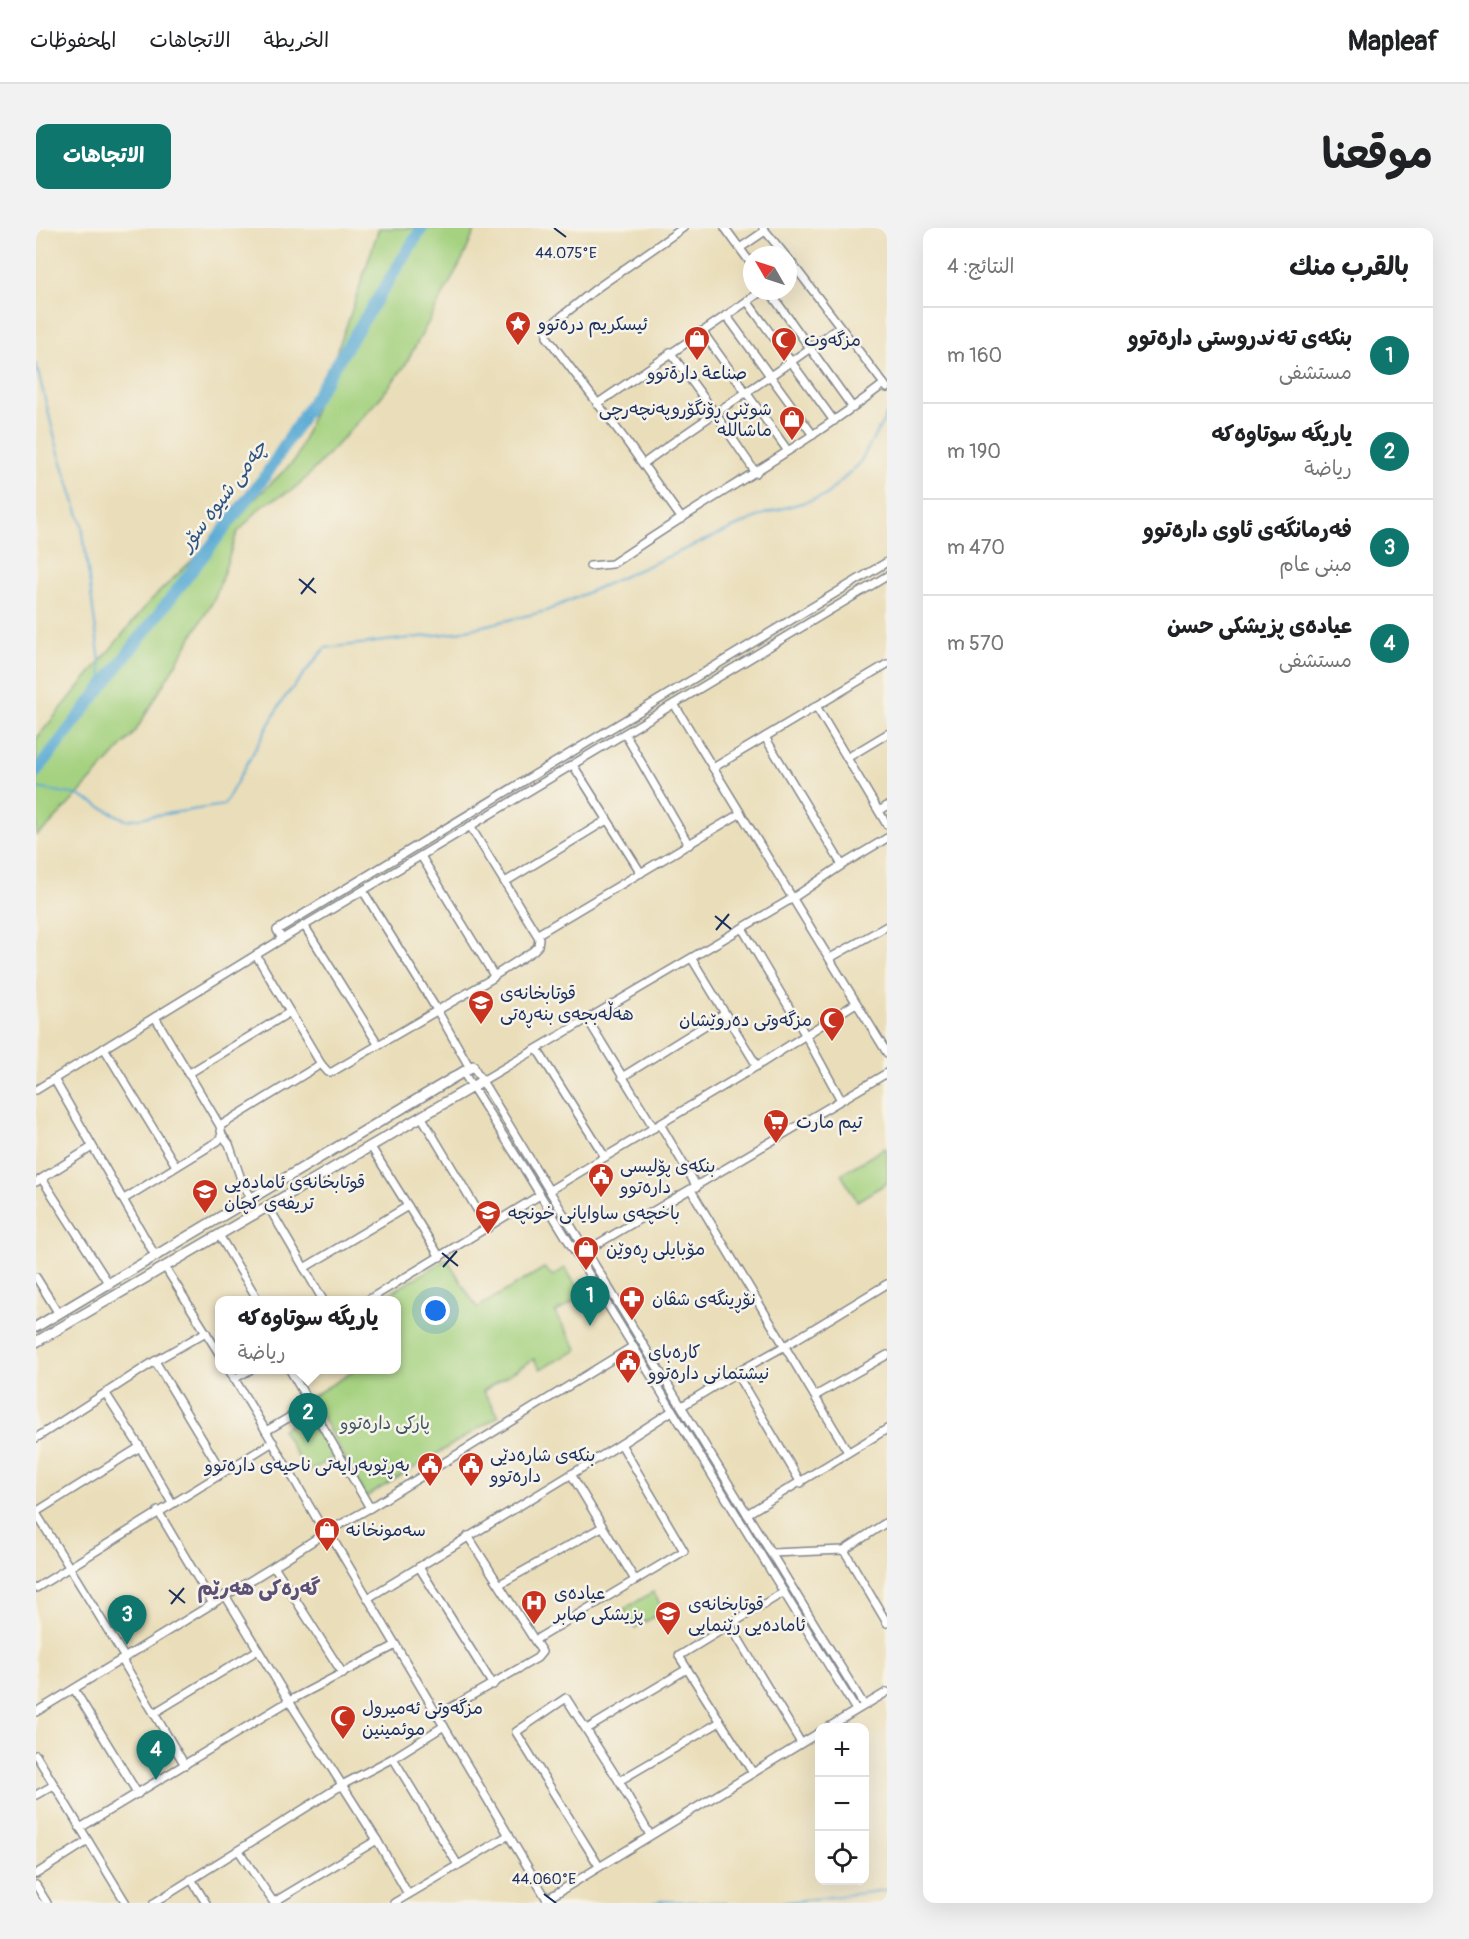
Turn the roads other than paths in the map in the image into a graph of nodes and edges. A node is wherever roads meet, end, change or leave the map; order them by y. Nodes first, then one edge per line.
1 (683, 228) edge
2 (725, 228) edge
3 (764, 229) edge
4 (778, 246) edge
5 (740, 248) junction
6 (743, 252) edge
7 (797, 269) edge
8 (777, 300) edge
9 (747, 301) joint
10 (726, 315) junction
11 (839, 327) junction
12 (702, 331) junction
13 (812, 348) junction
14 (670, 352) junction
15 (790, 361) junction
16 (768, 376) junction
17 (885, 386) edge
18 (747, 391) junction
19 (597, 404) junction
20 (853, 408) junction
21 (715, 412) junction
22 (834, 421) junction
23 (813, 435) junction
24 (788, 451) junction
25 (643, 464) junction
26 (756, 473) junction
27 (682, 519) junction
28 (887, 562) edge
29 (590, 566) dead end
30 (887, 576) edge
31 (887, 664) edge
32 (674, 704) junction
33 (816, 706) junction
34 (625, 734) junction
35 (887, 734) edge
36 (596, 737) junction
37 (765, 737) junction
38 (602, 747) junction
39 (847, 758) junction
40 (573, 765) junction
41 (714, 768) junction
42 (887, 806) edge
43 (879, 811) junction
44 (741, 813) junction
45 (607, 820) junction
46 (887, 825) edge
47 (470, 826) junction
48 (887, 838) edge
49 (689, 845) junction
50 (421, 856) junction
51 (842, 864) junction
52 (641, 873) junction
53 (505, 882) junction
54 (363, 891) junction
55 (793, 898) junction
56 (304, 926) junction
57 (742, 928) junction
58 (886, 930) edge
59 (538, 934) junction
60 (282, 939) junction
61 (256, 955) junction
62 (830, 958) junction
63 (692, 959) junction
64 (494, 976) junction
65 (856, 1003) junction
66 (437, 1010) junction
67 (290, 1012) junction
68 (725, 1013) junction
69 (155, 1017) junction
70 (588, 1020) junction
71 (806, 1036) junction
72 (378, 1044) junction
73 (104, 1048) junction
74 (537, 1049) junction
75 (887, 1053) edge
76 (321, 1064) junction
77 (757, 1066) junction
78 (468, 1068) junction
79 (887, 1073) edge
80 (188, 1074) junction
81 (622, 1077) junction
82 (54, 1079) junction
83 (482, 1081) junction
84 (472, 1087) junction
85 (36, 1090) edge
86 (841, 1100) junction
87 (421, 1116) junction
88 (220, 1126) junction
89 (657, 1126) junction
90 (222, 1134) junction
91 (371, 1146) junction
92 (92, 1147) junction
93 (605, 1157) junction
94 (176, 1166) junction
95 (39, 1180) edge
96 (694, 1188) junction
97 (550, 1190) junction
98 (261, 1193) junction
99 (540, 1195) junction
100 (252, 1198) junction
101 (124, 1199) junction
102 (268, 1206) junction
103 (408, 1206) junction
104 (564, 1214) junction
105 (555, 1220) junction
106 (488, 1228) junction
107 (219, 1235) junction
108 (586, 1251) junction
109 (577, 1256) junction
110 (156, 1257) junction
111 (440, 1257) junction
112 (165, 1267) junction
113 (304, 1268) junction
114 (36, 1277) edge
115 (109, 1284) junction
116 (887, 1284) edge
117 (256, 1296) edge
118 (322, 1296) edge
119 (375, 1296) edge
120 (59, 1314) junction
121 (36, 1328) edge
122 (206, 1332) junction
123 (642, 1340) junction
124 (36, 1342) edge
125 (632, 1346) junction
126 (785, 1346) junction
127 (215, 1348) edge
128 (887, 1355) edge
129 (155, 1361) junction
130 (736, 1373) junction
131 (231, 1374) edge
132 (243, 1374) edge
133 (292, 1374) edge
134 (234, 1379) junction
135 (106, 1394) junction
136 (815, 1396) junction
137 (310, 1405) junction
138 (682, 1406) junction
139 (672, 1411) junction
140 (887, 1429) edge
141 (266, 1431) junction
142 (36, 1438) edge
143 (273, 1442) junction
144 (621, 1444) junction
145 (140, 1447) junction
146 (848, 1452) junction
147 (222, 1472) junction
148 (571, 1474) junction
149 (801, 1483) junction
150 (172, 1503) junction
151 (370, 1508) junction
152 (36, 1512) edge
153 (158, 1512) junction
154 (747, 1514) junction
155 (887, 1522) edge
156 (602, 1527) junction
157 (327, 1532) junction
158 (468, 1536) junction
159 (844, 1550) junction
160 (771, 1553) junction
161 (274, 1566) junction
162 (419, 1567) junction
163 (70, 1568) junction
164 (635, 1580) junction
165 (500, 1584) junction
166 (36, 1588) edge
167 (784, 1592) junction
168 (225, 1595) junction
169 (368, 1598) junction
170 (213, 1604) junction
171 (887, 1623) edge
172 (730, 1625) junction
173 (535, 1640) junction
174 (396, 1645) junction
175 (258, 1650) junction
176 (124, 1659) junction
177 (687, 1669) junction
178 (343, 1674) junction
179 (493, 1684) junction
180 (74, 1689) junction
181 (887, 1692) edge
182 (289, 1701) junction
183 (864, 1705) junction
184 (856, 1710) junction
185 (36, 1712) edge
186 (154, 1713) junction
187 (438, 1715) junction
188 (720, 1722) junction
189 (835, 1723) edge
190 (444, 1726) junction
191 (587, 1730) junction
192 (815, 1734) edge
193 (801, 1743) junction
194 (36, 1755) edge
195 (393, 1758) junction
196 (185, 1765) junction
197 (753, 1773) junction
198 (619, 1781) junction
199 (54, 1785) junction
200 (342, 1785) junction
201 (138, 1794) junction
202 (36, 1795) edge
203 (80, 1828) junction
204 (508, 1835) junction
205 (650, 1835) junction
206 (377, 1840) junction
207 (88, 1841) junction
208 (239, 1851) junction
209 (458, 1864) junction
210 (599, 1866) junction
211 (36, 1874) edge
212 (191, 1879) junction
213 (36, 1886) edge
214 (408, 1894) junction
215 (548, 1901) edge
216 (274, 1902) edge
217 (47, 1903) edge
218 (126, 1903) edge
219 (154, 1903) edge
220 (206, 1903) edge
221 (394, 1903) edge

1 - 19 street
2 - 5 street
3 - 4 street
3 - 5 street
5 - 6 street
7 - 11 street
8 - 13 street
9 - 10 street
9 - 15 street
10 - 12 street
10 - 16 street
11 - 13 street
11 - 17 street
12 - 14 street
12 - 18 street
13 - 15 street
13 - 20 street
14 - 19 street
14 - 21 street
15 - 16 street
15 - 22 street
16 - 18 street
16 - 23 street
17 - 20 street
18 - 21 street
18 - 24 street
19 - 25 street
20 - 22 street
21 - 25 street
21 - 26 street
22 - 23 street
23 - 24 street
24 - 26 street
25 - 27 street
26 - 27 street
27 - 29 street
28 - 36 street
30 - 32 street
31 - 33 street
32 - 34 street
32 - 41 street
33 - 37 street
33 - 39 street
34 - 38 street
34 - 49 street
35 - 39 street
36 - 38 street
36 - 60 street
37 - 41 street
37 - 51 street
38 - 40 street
39 - 43 street
40 - 45 street
40 - 47 street
41 - 44 street
42 - 43 street
43 - 46 street
44 - 49 street
44 - 55 street
45 - 52 street
45 - 53 street
47 - 50 street
47 - 53 street
48 - 51 street
49 - 52 street
50 - 54 street
50 - 64 street
51 - 55 street
52 - 59 street
53 - 59 street
54 - 56 street
54 - 66 street
55 - 57 street
55 - 62 street
56 - 60 street
56 - 72 street
57 - 63 street
57 - 71 street
58 - 62 street
59 - 64 street
60 - 61 street
61 - 67 street
61 - 69 street
62 - 65 street
63 - 68 street
63 - 70 street
64 - 66 street
65 - 71 street
65 - 75 street
66 - 72 street
66 - 78 street
67 - 76 street
67 - 80 street
68 - 77 street
68 - 81 street
69 - 73 street
69 - 80 street
70 - 74 street
70 - 81 street
71 - 77 street
71 - 86 street
72 - 76 street
73 - 82 street
73 - 94 street
74 - 83 street
74 - 93 street
76 - 88 street
77 - 89 street
78 - 83 street
78 - 84 street
78 - 98 main road
79 - 86 street
80 - 88 street
81 - 89 street
82 - 85 street
82 - 92 street
83 - 84 main road
83 - 97 street
84 - 87 main road
84 - 99 street
86 - 96 street
87 - 91 main road
87 - 106 street
88 - 90 street
89 - 93 street
89 - 96 street
90 - 94 street
90 - 100 street
91 - 102 main road
91 - 103 street
92 - 95 street
92 - 101 street
93 - 97 street
94 - 101 street
95 - 115 street
96 - 108 street
96 - 126 street
97 - 104 street
98 - 100 main road
98 - 102 main road
99 - 105 street
99 - 106 street
100 - 110 main road
101 - 110 street
102 - 107 main road
102 - 113 street
103 - 111 street
103 - 113 street
104 - 105 street
104 - 108 street
105 - 109 street
106 - 111 street
107 - 112 main road
107 - 117 street
108 - 109 street
108 - 123 street
109 - 125 street
110 - 115 main road
111 - 119 street
112 - 122 street
112 - 124 main road
113 - 118 street
114 - 120 street
115 - 120 main road
116 - 126 street
120 - 121 main road
122 - 127 street
122 - 129 street
123 - 125 street
123 - 138 street
125 - 139 street
125 - 151 street
126 - 130 street
126 - 136 street
128 - 136 street
129 - 135 street
129 - 147 street
130 - 138 street
130 - 149 street
131 - 134 street
132 - 134 street
133 - 137 street
134 - 141 street
135 - 142 street
135 - 145 street
136 - 146 street
137 - 141 street
137 - 151 street
138 - 154 street
139 - 144 street
139 - 167 street
140 - 146 street
141 - 143 street
143 - 147 street
143 - 157 street
144 - 148 street
144 - 164 street
145 - 150 street
145 - 152 street
146 - 149 street
147 - 150 street
148 - 156 street
148 - 158 street
149 - 154 street
150 - 153 street
151 - 157 street
152 - 163 street
153 - 163 street
153 - 170 street
154 - 160 street
155 - 159 street
156 - 164 street
156 - 165 street
157 - 161 street
157 - 169 street
158 - 162 street
158 - 165 street
159 - 160 street
159 - 171 street
160 - 183 street
161 - 168 street
161 - 178 street
162 - 169 street
162 - 179 street
163 - 166 street
163 - 176 street
164 - 173 street
165 - 173 street
167 - 172 street
167 - 184 street
168 - 170 street
168 - 175 street
169 - 174 street
170 - 176 street
172 - 177 street
172 - 193 street
173 - 179 street
174 - 178 street
174 - 187 street
175 - 182 street
175 - 186 street
176 - 180 street
176 - 186 street
177 - 188 street
177 - 191 street
178 - 182 street
179 - 187 street
180 - 185 street
180 - 201 street
181 - 183 street
182 - 196 street
182 - 200 street
183 - 184 street
184 - 189 street
186 - 196 street
187 - 190 street
188 - 197 street
188 - 198 street
190 - 195 street
190 - 204 street
191 - 198 street
191 - 210 street
192 - 193 street
193 - 197 street
194 - 199 street
195 - 200 street
195 - 209 street
196 - 201 street
197 - 205 street
198 - 205 street
199 - 202 street
199 - 203 street
200 - 206 street
200 - 208 street
201 - 203 street
203 - 207 street
204 - 209 street
204 - 215 street
205 - 210 street
206 - 214 street
206 - 216 street
207 - 211 street
207 - 218 street
208 - 212 street
208 - 216 street
209 - 214 street
210 - 215 street
212 - 219 street
212 - 220 street
213 - 217 street
214 - 221 street

